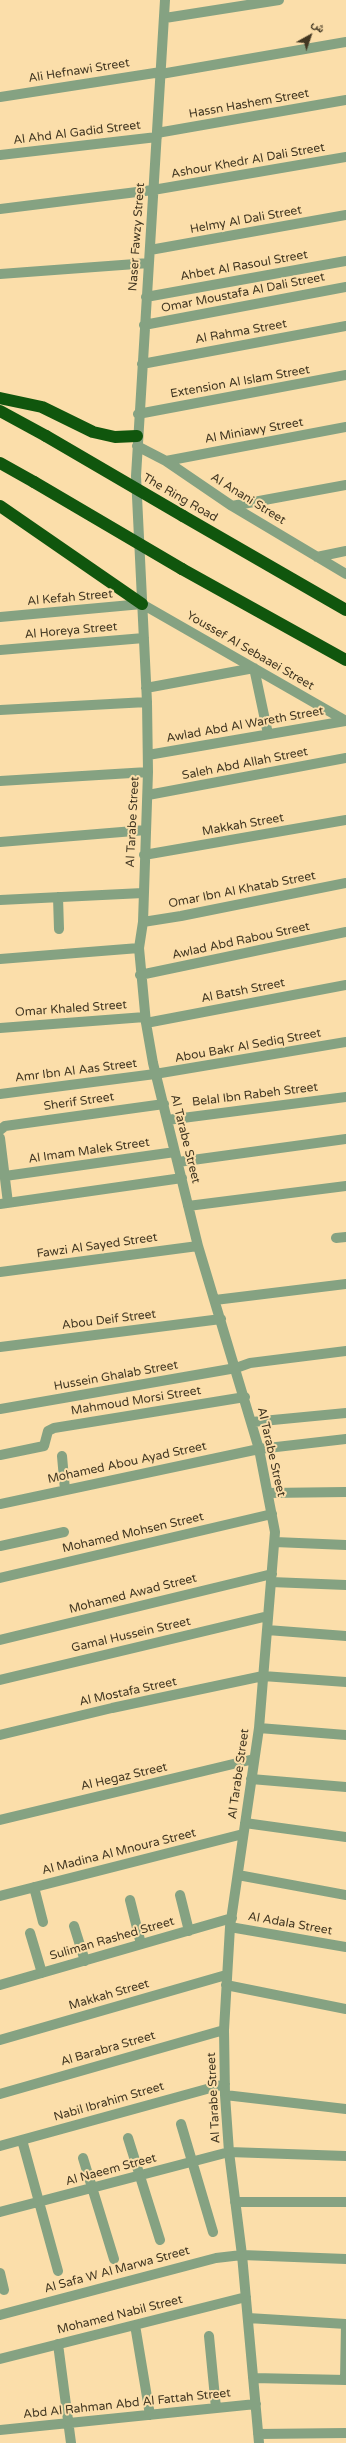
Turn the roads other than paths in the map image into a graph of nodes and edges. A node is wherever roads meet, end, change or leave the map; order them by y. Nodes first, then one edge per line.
1 (165, 0) edge
2 (279, 0) edge
3 (165, 18) junction
4 (346, 42) edge
5 (161, 73) junction
6 (0, 97) edge
7 (346, 100) edge
8 (157, 135) junction
9 (0, 155) edge
10 (346, 157) edge
11 (154, 190) junction
12 (0, 208) edge
13 (346, 215) edge
14 (150, 250) junction
15 (346, 261) edge
16 (149, 263) junction
17 (0, 274) edge
18 (346, 287) edge
19 (146, 297) junction
20 (144, 325) junction
21 (346, 326) edge
22 (142, 364) junction
23 (346, 375) edge
24 (0, 398) edge
25 (0, 411) edge
26 (138, 414) junction
27 (346, 427) edge
28 (137, 441) junction
29 (166, 461) junction
30 (0, 464) edge
31 (136, 476) joint
32 (346, 485) edge
33 (0, 506) edge
34 (232, 506) junction
35 (346, 552) edge
36 (317, 557) junction
37 (346, 574) edge
38 (142, 604) junction
39 (346, 610) edge
40 (0, 617) edge
41 (144, 638) junction
42 (0, 650) edge
43 (346, 660) edge
44 (254, 668) junction
45 (146, 688) junction
46 (147, 702) junction
47 (0, 710) edge
48 (346, 721) edge
49 (268, 734) junction
50 (148, 755) junction
51 (346, 758) edge
52 (148, 772) junction
53 (0, 781) edge
54 (148, 795) junction
55 (346, 820) edge
56 (146, 830) junction
57 (0, 842) edge
58 (144, 855) junction
59 (346, 883) edge
60 (143, 893) junction
61 (58, 897) junction
62 (0, 900) edge
63 (143, 922) junction
64 (59, 929) dead end
65 (346, 932) edge
66 (139, 948) junction
67 (0, 959) edge
68 (140, 974) junction
69 (346, 985) edge
70 (145, 1020) junction
71 (0, 1028) edge
72 (346, 1042) edge
73 (155, 1074) junction
74 (0, 1094) edge
75 (346, 1097) edge
76 (164, 1104) junction
77 (168, 1120) junction
78 (0, 1130) edge
79 (0, 1138) edge
80 (346, 1139) edge
81 (1, 1156) edge
82 (177, 1157) junction
83 (5, 1176) junction
84 (182, 1178) junction
85 (346, 1186) edge
86 (4, 1204) edge
87 (188, 1206) junction
88 (198, 1246) junction
89 (0, 1272) edge
90 (346, 1284) edge
91 (215, 1300) junction
92 (221, 1319) junction
93 (0, 1347) edge
94 (346, 1351) edge
95 (236, 1368) junction
96 (245, 1397) junction
97 (0, 1409) edge
98 (346, 1413) edge
99 (252, 1422) junction
100 (346, 1439) edge
101 (259, 1449) junction
102 (0, 1455) edge
103 (62, 1456) dead end
104 (65, 1490) junction
105 (346, 1492) edge
106 (268, 1493) junction
107 (0, 1504) edge
108 (272, 1514) junction
109 (64, 1532) dead end
110 (275, 1542) junction
111 (346, 1545) edge
112 (0, 1546) edge
113 (0, 1578) edge
114 (272, 1578) junction
115 (346, 1586) edge
116 (268, 1616) junction
117 (267, 1630) junction
118 (346, 1636) edge
119 (0, 1640) edge
120 (263, 1676) junction
121 (0, 1680) edge
122 (346, 1682) edge
123 (259, 1728) junction
124 (0, 1735) edge
125 (346, 1735) edge
126 (254, 1759) junction
127 (251, 1779) junction
128 (346, 1787) edge
129 (0, 1820) edge
130 (245, 1823) junction
131 (244, 1834) junction
132 (346, 1837) edge
133 (238, 1875) junction
134 (34, 1887) junction
135 (180, 1895) dead end
136 (346, 1895) edge
137 (0, 1896) edge
138 (130, 1900) dead end
139 (43, 1922) dead end
140 (231, 1923) junction
141 (74, 1926) dead end
142 (189, 1930) junction
143 (30, 1933) dead end
144 (141, 1944) junction
145 (346, 1947) edge
146 (85, 1960) junction
147 (42, 1973) junction
148 (226, 1980) junction
149 (0, 1985) edge
150 (346, 2009) edge
151 (224, 2030) junction
152 (0, 2040) edge
153 (225, 2084) junction
154 (0, 2094) edge
155 (225, 2095) junction
156 (346, 2109) edge
157 (181, 2124) dead end
158 (128, 2138) dead end
159 (22, 2140) junction
160 (0, 2146) edge
161 (229, 2152) junction
162 (346, 2156) edge
163 (83, 2158) dead end
164 (193, 2162) junction
165 (140, 2176) junction
166 (92, 2188) junction
167 (39, 2202) junction
168 (235, 2202) junction
169 (346, 2202) edge
170 (0, 2212) edge
171 (213, 2232) dead end
172 (160, 2240) dead end
173 (242, 2254) junction
174 (114, 2259) dead end
175 (346, 2259) edge
176 (58, 2271) dead end
177 (0, 2273) edge
178 (4, 2290) dead end
179 (246, 2297) junction
180 (0, 2315) edge
181 (248, 2318) junction
182 (135, 2324) junction
183 (346, 2324) edge
184 (209, 2336) dead end
185 (58, 2344) junction
186 (0, 2359) edge
187 (253, 2378) junction
188 (346, 2380) edge
189 (256, 2404) junction
190 (216, 2408) junction
191 (150, 2415) junction
192 (68, 2423) junction
193 (0, 2430) edge
194 (346, 2432) edge
195 (258, 2439) edge
196 (71, 2443) edge

1 - 3 street, Naser Fawzy Street
2 - 3 street
3 - 5 street, Naser Fawzy Street
4 - 5 street, Ali Hefnawi Street
5 - 6 street, Ali Hefnawi Street
5 - 8 street, Naser Fawzy Street
7 - 8 street, Hassn Hashem Street
8 - 9 street, Al Ahd Al Gadid Street
8 - 11 street, Naser Fawzy Street
10 - 11 street, Ashour Khedr Al Dali Street
11 - 12 street, Ashour Khedr Al Dali Street
11 - 14 street, Naser Fawzy Street
13 - 14 street, Helmy Al Dali Street
14 - 16 street, Naser Fawzy Street
15 - 19 street, Ahbet Al Rasoul Street
16 - 17 street
16 - 19 street, Naser Fawzy Street
18 - 20 street, Omar Moustafa Al Dali Street
19 - 20 street, Naser Fawzy Street
20 - 22 street, Naser Fawzy Street
21 - 22 street, Al Rahma Street
22 - 26 street, Naser Fawzy Street
23 - 26 street, Extension Al Islam Street
24 - 28 highway
25 - 39 highway, The Ring Road, bridge
26 - 28 street, Naser Fawzy Street
27 - 29 street, Al Miniawy Street
28 - 29 street, Al Anani Street
28 - 31 street, Naser Fawzy Street
29 - 34 street, Al Anani Street
30 - 43 highway, bridge
31 - 38 street, Al Tarabe Street
32 - 34 street
33 - 38 highway
34 - 36 street, Al Anani Street
35 - 36 street
36 - 37 street, Al Anani Street
38 - 40 street, Al Kefah Street
38 - 41 street, Al Tarabe Street
38 - 44 street, Youssef Al Sebaaei Street
41 - 42 street, Al Horeya Street
41 - 45 street, Al Tarabe Street
44 - 45 street
44 - 48 street, Youssef Al Sebaaei Street
44 - 49 street
45 - 46 street, Al Tarabe Street
46 - 47 street
46 - 50 street, Al Tarabe Street
48 - 49 street, Awlad Abd Al Wareth Street
49 - 50 street, Awlad Abd Al Wareth Street
50 - 52 street, Al Tarabe Street
51 - 54 street, Saleh Abd Allah Street
52 - 53 street
52 - 54 street, Al Tarabe Street
54 - 56 street, Al Tarabe Street
55 - 58 street, Makkah Street
56 - 57 street
56 - 58 street, Al Tarabe Street
58 - 60 street, Al Tarabe Street
59 - 63 street, Omar Ibn Al Khatab Street
60 - 61 street
60 - 63 street, Al Tarabe Street
61 - 62 street
61 - 64 street
63 - 66 street, Al Tarabe Street
65 - 68 street, Awlad Abd Rabou Street
66 - 67 street
66 - 68 street, Al Tarabe Street
68 - 70 street, Al Tarabe Street
69 - 70 street, Al Batsh Street
70 - 71 street, Omar Khaled Street
70 - 73 street, Al Tarabe Street
72 - 73 street, Abou Bakr Al Sediq Street
73 - 74 street, Amr Ibn Al Aas Street
73 - 76 street, Al Tarabe Street
75 - 77 street, Belal Ibn Rabeh Street
76 - 77 street, Al Tarabe Street
76 - 78 street, Sherif Street
77 - 82 street, Al Tarabe Street
79 - 81 street
80 - 82 street, Al Imam Malek Street
81 - 83 street
82 - 83 street, Al Imam Malek Street
82 - 84 street, Al Tarabe Street
83 - 86 street
84 - 86 street
84 - 87 street, Al Tarabe Street
85 - 87 street
87 - 88 street, Al Tarabe Street
88 - 89 street, Fawzi Al Sayed Street
88 - 91 street, Al Tarabe Street
90 - 91 street
91 - 92 street, Al Tarabe Street
92 - 93 street, Abou Deif Street
92 - 95 street, Al Tarabe Street
94 - 95 street, Hussein Ghalab Street
95 - 96 street, Al Tarabe Street
95 - 97 street, Hussein Ghalab Street
96 - 99 street, Al Tarabe Street
96 - 102 street, Mahmoud Morsi Street
98 - 99 street
99 - 101 street, Al Tarabe Street
100 - 101 street, Mohamed Abou Ayad Street
101 - 104 street, Mohamed Abou Ayad Street
101 - 106 street, Al Tarabe Street
103 - 104 street
104 - 107 street, Mohamed Abou Ayad Street
105 - 106 street
106 - 108 street, Al Tarabe Street
108 - 110 street, Al Tarabe Street
108 - 113 street, Mohamed Mohsen Street
109 - 112 street
110 - 111 street
110 - 114 street, Al Tarabe Street
114 - 115 street, Mohamed Awad Street
114 - 116 street, Al Tarabe Street
114 - 119 street, Mohamed Awad Street
116 - 117 street, Al Tarabe Street
116 - 121 street, Gamal Hussein Street
117 - 118 street
117 - 120 street, Al Tarabe Street
120 - 122 street, Al Mostafa Street
120 - 123 street, Al Tarabe Street
120 - 124 street, Al Mostafa Street
123 - 125 street
123 - 126 street, Al Tarabe Street
126 - 127 street, Al Tarabe Street
126 - 129 street, Al Hegaz Street
127 - 128 street
127 - 130 street, Al Tarabe Street
130 - 131 street, Al Tarabe Street
130 - 132 street
131 - 133 street, Al Tarabe Street
131 - 134 street, Al Madina Al Mnoura Street
133 - 136 street
133 - 140 street, Al Tarabe Street
134 - 137 street, Al Madina Al Mnoura Street
134 - 139 street
135 - 142 street
138 - 144 street
140 - 142 street, Suliman Rashed Street
140 - 145 street, Al Adala Street
140 - 148 street, Al Tarabe Street
141 - 146 street
142 - 144 street, Suliman Rashed Street
143 - 147 street
144 - 146 street, Suliman Rashed Street
146 - 147 street, Suliman Rashed Street
147 - 149 street, Suliman Rashed Street
148 - 150 street
148 - 151 street, Al Tarabe Street
148 - 152 street, Makkah Street
151 - 153 street, Al Tarabe Street
151 - 154 street, Al Barabra Street
153 - 155 street, Al Tarabe Street
153 - 159 street, Nabil Ibrahim Street
155 - 156 street
155 - 161 street, Al Tarabe Street
157 - 164 street
158 - 165 street
159 - 160 street, Nabil Ibrahim Street
159 - 167 street
161 - 162 street, Al Naeem Street
161 - 164 street, Al Naeem Street
161 - 168 street, Al Tarabe Street
163 - 166 street
164 - 165 street, Al Naeem Street
164 - 171 street
165 - 166 street, Al Naeem Street
165 - 172 street
166 - 167 street, Al Naeem Street
166 - 174 street
167 - 170 street, Al Naeem Street
167 - 176 street
168 - 169 street
168 - 173 street, Al Tarabe Street
173 - 175 street, Al Safa W Al Marwa Street
173 - 179 street, Al Tarabe Street
173 - 180 street, Al Safa W Al Marwa Street
177 - 178 street
179 - 181 street, Al Tarabe Street
179 - 182 street, Mohamed Nabil Street
181 - 183 street
181 - 187 street, Al Tarabe Street
182 - 185 street, Mohamed Nabil Street
182 - 191 street
183 - 188 street
184 - 190 street
185 - 186 street, Mohamed Nabil Street
185 - 192 street
187 - 188 street
187 - 189 street, Al Tarabe Street
189 - 190 street, Abd Al Rahman Abd Al Fattah Street
189 - 195 street, Al Tarabe Street
190 - 191 street, Abd Al Rahman Abd Al Fattah Street
191 - 192 street, Abd Al Rahman Abd Al Fattah Street
192 - 193 street, Abd Al Rahman Abd Al Fattah Street
192 - 196 street
194 - 195 street

